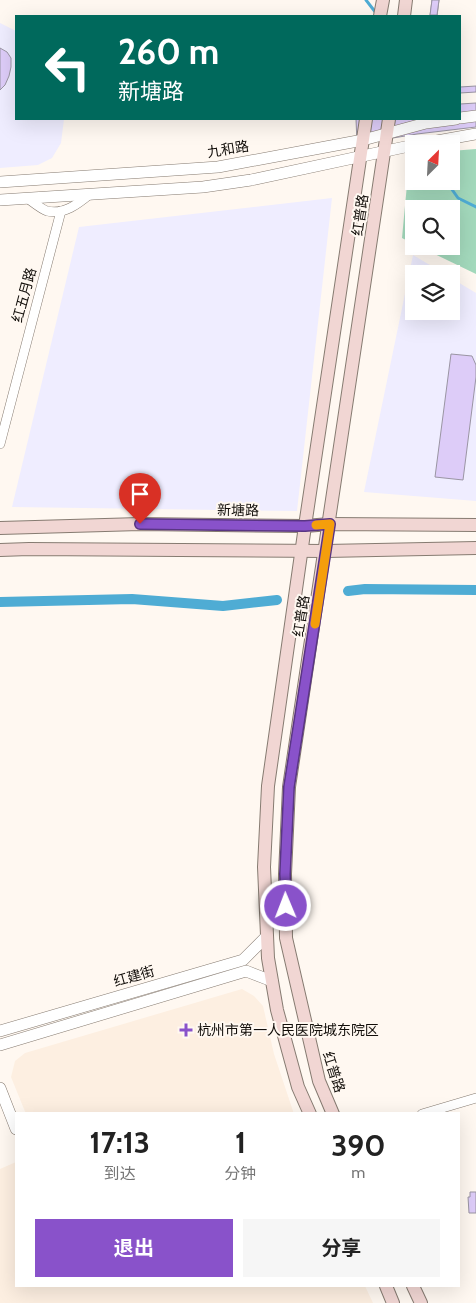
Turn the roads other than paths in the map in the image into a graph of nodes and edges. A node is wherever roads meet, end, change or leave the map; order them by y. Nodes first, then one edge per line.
1 (406, 0) edge
2 (383, 1) edge
3 (380, 15) edge
4 (404, 15) edge
5 (476, 116) edge
6 (461, 118) edge
7 (366, 120) edge
8 (389, 120) edge
9 (448, 120) edge
10 (387, 134) junction
11 (474, 134) edge
12 (460, 136) edge
13 (363, 140) junction
14 (405, 147) edge
15 (385, 152) junction
16 (360, 158) junction
17 (0, 182) edge
18 (90, 194) junction
19 (27, 198) junction
20 (0, 200) edge
21 (62, 211) junction
22 (0, 444) edge
23 (330, 524) junction
24 (476, 525) edge
25 (305, 526) junction
26 (0, 528) edge
27 (476, 548) edge
28 (0, 550) edge
29 (302, 550) junction
30 (326, 551) junction
31 (267, 936) junction
32 (272, 980) junction
33 (0, 1031) edge
34 (0, 1045) edge
35 (0, 1088) edge
36 (476, 1098) edge
37 (309, 1112) edge
38 (332, 1112) edge
39 (429, 1112) edge
40 (15, 1126) edge
41 (386, 1287) edge
42 (413, 1287) edge
43 (394, 1303) edge
44 (421, 1303) edge

1 - 4 main road
2 - 3 main road
5 - 6 street
7 - 13 main road, 红普路
8 - 10 main road, 红普路
9 - 10 street, 九和路
10 - 13 street, 九和路
10 - 15 main road, 红普路
11 - 12 street
13 - 16 main road, 红普路
13 - 17 street, 九和路
14 - 15 street
15 - 16 street
15 - 23 main road, 红普路
16 - 18 street
16 - 25 main road, 红普路
18 - 19 street
18 - 21 street
19 - 20 street
19 - 21 street
21 - 22 street, 红五月路
23 - 24 main road, 新塘路
23 - 25 main road, 新塘路
23 - 30 main road, 红普路
25 - 26 main road, 新塘路
25 - 29 main road, 红普路
27 - 30 main road
28 - 29 main road
29 - 30 main road
29 - 31 main road, 红普路
30 - 38 main road, 红普路
31 - 32 main road, 红普路
31 - 33 street, 红建街
32 - 34 street, 红建街
32 - 37 main road, 红普路
35 - 40 street
36 - 39 street
41 - 43 main road
42 - 44 main road

